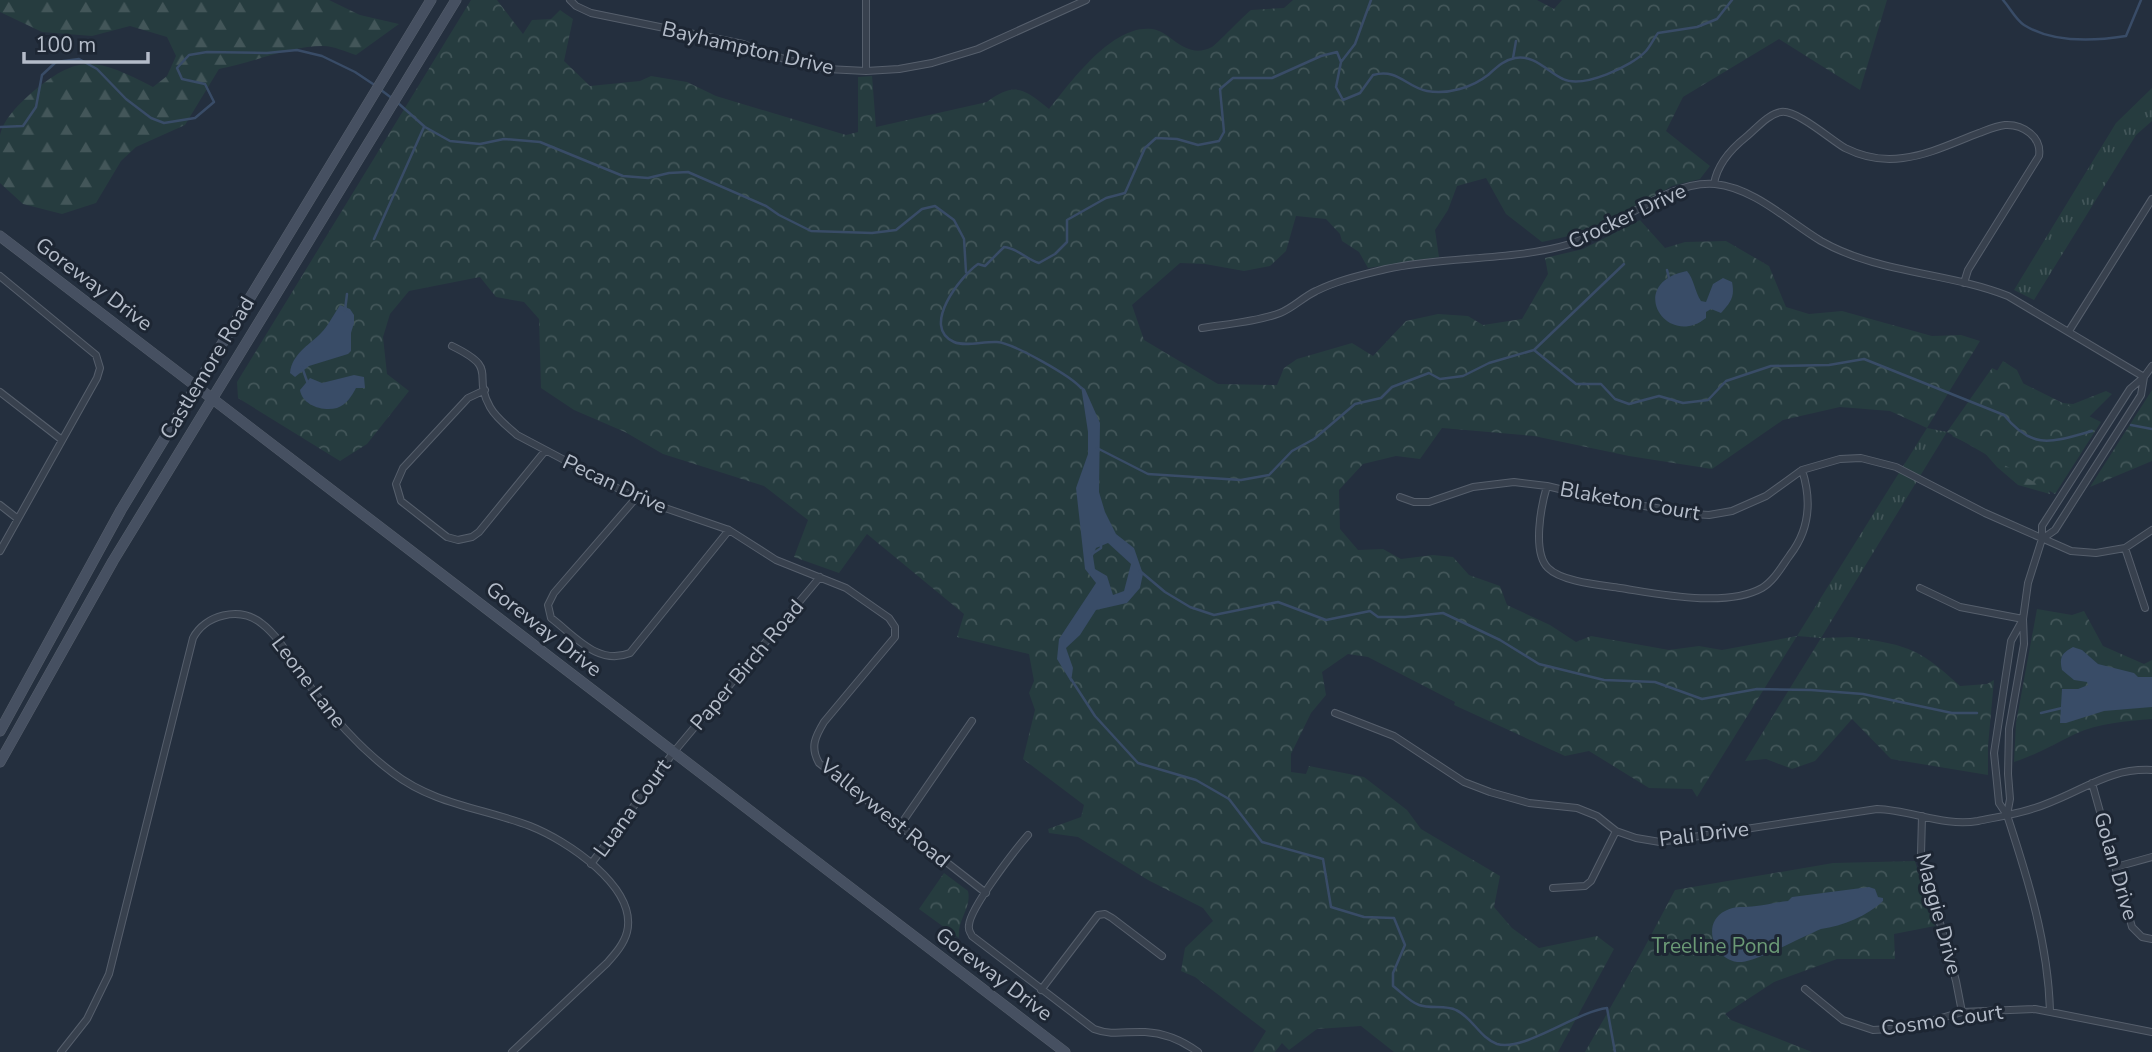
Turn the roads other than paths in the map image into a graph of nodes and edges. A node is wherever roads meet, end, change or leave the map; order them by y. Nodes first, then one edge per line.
1 (431, 0) edge
2 (456, 0) edge
3 (570, 0) edge
4 (866, 0) edge
5 (1086, 0) edge
6 (866, 71) junction
7 (1714, 184) junction
8 (2152, 199) edge
9 (0, 236) edge
10 (0, 276) edge
11 (1964, 283) junction
12 (1202, 328) dead end
13 (2069, 331) junction
14 (452, 346) dead end
15 (2152, 366) edge
16 (2144, 377) junction
17 (196, 386) junction
18 (485, 390) junction
19 (0, 393) edge
20 (211, 398) junction
21 (62, 440) junction
22 (545, 451) junction
23 (1802, 470) junction
24 (1547, 486) junction
25 (636, 498) junction
26 (1400, 498) dead end
27 (0, 505) edge
28 (18, 519) junction
29 (729, 530) junction
30 (2152, 530) edge
31 (2042, 540) junction
32 (2124, 548) junction
33 (0, 551) edge
34 (820, 577) junction
35 (1920, 588) dead end
36 (2145, 608) dead end
37 (2023, 619) junction
38 (1335, 713) dead end
39 (972, 721) dead end
40 (0, 731) edge
41 (673, 753) junction
42 (0, 762) edge
43 (2152, 771) edge
44 (2092, 783) junction
45 (2007, 815) junction
46 (1922, 816) junction
47 (900, 827) junction
48 (1616, 831) junction
49 (1028, 835) dead end
50 (2152, 857) edge
51 (591, 864) junction
52 (2116, 867) junction
53 (1553, 888) dead end
54 (986, 893) junction
55 (2152, 939) edge
56 (1162, 956) dead end
57 (1805, 989) dead end
58 (1041, 990) junction
59 (2050, 1011) junction
60 (1962, 1012) junction
61 (2152, 1032) edge
62 (61, 1052) edge
63 (512, 1052) edge
64 (1065, 1052) edge
65 (1198, 1052) edge

1 - 17 main road, Castlemore Road
2 - 20 main road, Castlemore Road
3 - 6 street, Bayhampton Drive
4 - 6 street
5 - 6 street, Bayhampton Drive
7 - 11 street, Crocker Drive
7 - 11 street
7 - 12 street, Crocker Drive
8 - 13 street
9 - 17 main road, Goreway Drive
10 - 21 street
11 - 13 street, Crocker Drive
13 - 16 street, Crocker Drive
14 - 18 street, Pecan Drive
15 - 16 street
16 - 31 street
16 - 31 street
17 - 20 main road, Goreway Drive
17 - 40 main road, Castlemore Road
18 - 22 street, Pecan Drive
18 - 22 street
19 - 21 street
20 - 41 main road, Goreway Drive
20 - 42 main road, Castlemore Road
21 - 28 street
22 - 25 street, Pecan Drive
23 - 24 street, Blaketon Court
23 - 24 street
23 - 31 street, Blaketon Court
24 - 26 street, Blaketon Court
25 - 29 street, Pecan Drive
25 - 29 street
27 - 28 street
28 - 33 street
29 - 34 street, Pecan Drive
30 - 32 street
31 - 32 street, Blaketon Court
31 - 37 street
32 - 36 street
34 - 41 street, Paper Birch Road
34 - 47 street, Valleywest Road
35 - 37 street
37 - 45 street
37 - 45 street
38 - 48 street, Pali Drive
39 - 47 street
41 - 51 street, Luana Court
41 - 64 main road, Goreway Drive
43 - 44 street, Pali Drive
44 - 45 street, Pali Drive
44 - 52 street, Golan Drive
45 - 46 street, Pali Drive
45 - 59 street
46 - 48 street, Pali Drive
46 - 60 street, Maggie Drive
47 - 54 street, Valleywest Road
48 - 53 street
49 - 54 street
50 - 52 street
51 - 62 street, Leone Lane
51 - 63 street, Leone Lane
52 - 55 street, Golan Drive
54 - 58 street
56 - 58 street
57 - 60 street, Cosmo Court
58 - 65 street
59 - 60 street, Cosmo Court
59 - 61 street, Cosmo Court

